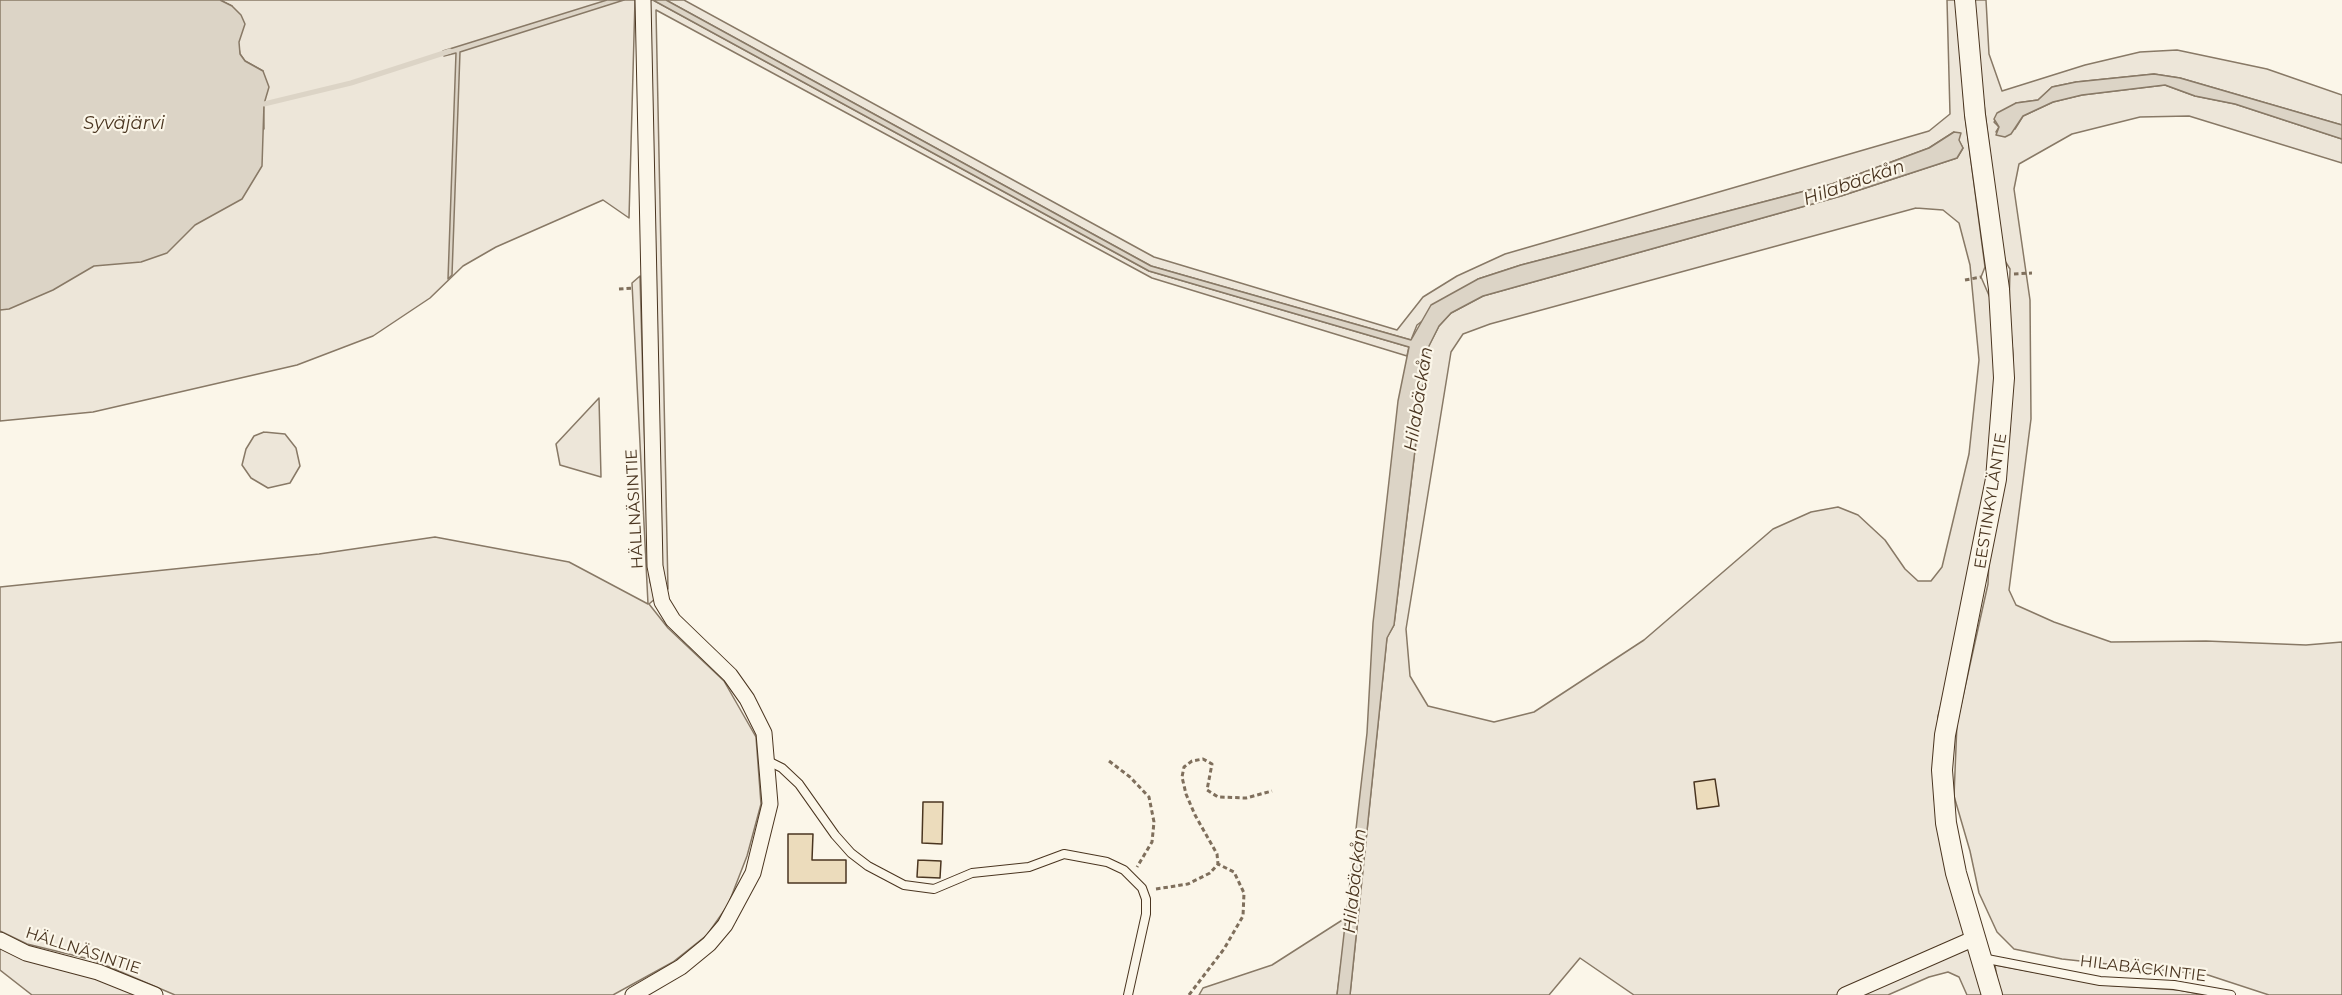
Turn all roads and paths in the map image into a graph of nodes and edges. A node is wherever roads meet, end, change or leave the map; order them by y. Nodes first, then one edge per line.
1 (1965, 0) edge
2 (643, 4) edge
3 (768, 761) junction
4 (1109, 761) dead end
5 (1272, 791) dead end
6 (1218, 864) junction
7 (1130, 875) junction
8 (1142, 888) junction
9 (1975, 938) junction
10 (0, 940) edge
11 (1981, 958) junction
12 (155, 995) edge
13 (633, 995) edge
14 (1128, 995) edge
15 (1189, 995) edge
16 (1845, 995) edge
17 (1992, 995) edge
18 (2231, 995) edge

1 - 9 street, EESTINKYLÄNTIE
2 - 3 street, HÄLLNÄSINTIE
3 - 7 lane
3 - 13 street, HÄLLNÄSINTIE
4 - 7 path
5 - 6 path
6 - 8 path
6 - 15 path
7 - 8 lane
8 - 14 lane
9 - 11 street, EESTINKYLÄNTIE
9 - 16 street
10 - 12 street, HÄLLNÄSINTIE
11 - 17 street, EESTINKYLÄNTIE
11 - 18 lane, HILABÄCKINTIE

